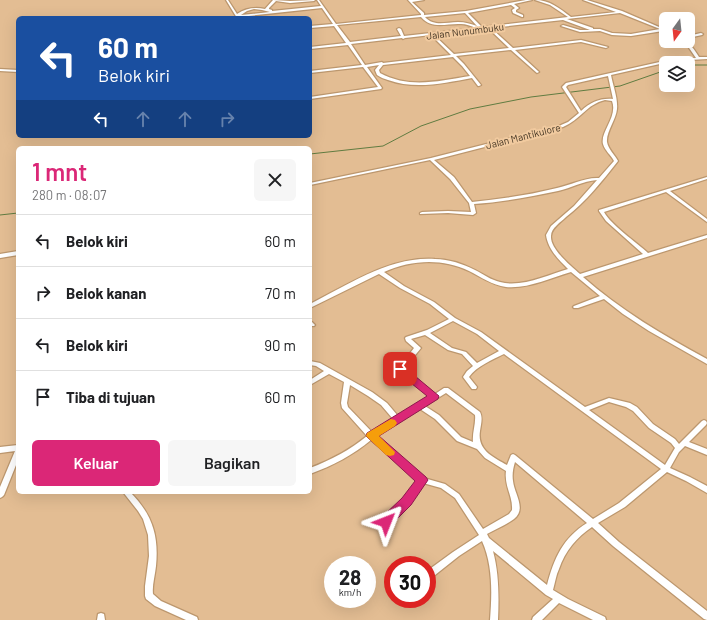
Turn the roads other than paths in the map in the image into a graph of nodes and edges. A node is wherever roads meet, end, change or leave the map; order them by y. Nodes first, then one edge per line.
1 (227, 0) edge
2 (275, 0) edge
3 (314, 0) edge
4 (318, 0) edge
5 (422, 0) edge
6 (531, 0) edge
7 (536, 0) edge
8 (584, 0) edge
9 (410, 1) edge
10 (512, 4) junction
11 (322, 7) junction
12 (267, 10) junction
13 (276, 12) junction
14 (466, 12) junction
15 (620, 12) junction
16 (238, 16) edge
17 (422, 16) junction
18 (522, 16) dead end
19 (571, 18) junction
20 (563, 19) junction
21 (334, 24) junction
22 (563, 26) dead end
23 (312, 27) edge
24 (481, 28) junction
25 (489, 28) junction
26 (398, 29) dead end
27 (659, 29) edge
28 (594, 30) junction
29 (659, 31) edge
30 (701, 34) dead end
31 (433, 35) junction
32 (695, 35) edge
33 (403, 38) junction
34 (349, 44) junction
35 (606, 47) dead end
36 (312, 48) edge
37 (691, 48) edge
38 (511, 49) junction
39 (453, 55) junction
40 (698, 58) junction
41 (707, 58) edge
42 (382, 63) junction
43 (364, 65) junction
44 (0, 70) edge
45 (16, 71) edge
46 (312, 72) edge
47 (538, 72) dead end
48 (609, 75) junction
49 (473, 78) junction
50 (479, 85) dead end
51 (312, 98) edge
52 (615, 100) junction
53 (581, 113) junction
54 (431, 159) junction
55 (707, 178) edge
56 (601, 179) junction
57 (312, 184) edge
58 (668, 192) junction
59 (471, 203) junction
60 (422, 213) dead end
61 (707, 221) edge
62 (707, 236) edge
63 (16, 253) edge
64 (648, 255) junction
65 (0, 256) edge
66 (571, 270) junction
67 (379, 271) junction
68 (580, 276) junction
69 (604, 297) junction
70 (312, 305) edge
71 (576, 307) dead end
72 (453, 319) junction
73 (425, 332) junction
74 (504, 351) junction
75 (706, 359) edge
76 (312, 363) edge
77 (477, 367) junction
78 (328, 371) junction
79 (347, 380) junction
80 (312, 383) edge
81 (474, 387) dead end
82 (434, 396) junction
83 (420, 405) junction
84 (585, 409) junction
85 (398, 419) junction
86 (704, 423) dead end
87 (371, 436) junction
88 (682, 445) junction
89 (478, 447) junction
90 (16, 448) edge
91 (0, 450) edge
92 (707, 452) edge
93 (16, 457) edge
94 (509, 469) junction
95 (666, 469) junction
96 (312, 470) edge
97 (422, 480) junction
98 (707, 490) edge
99 (128, 494) edge
100 (0, 495) edge
101 (386, 522) dead end
102 (594, 524) junction
103 (484, 537) junction
104 (436, 569) edge
105 (549, 592) junction
106 (559, 598) junction
107 (707, 616) edge
108 (194, 620) edge
109 (494, 620) edge
110 (536, 620) edge
111 (602, 620) edge

1 - 16 street
2 - 3 street
2 - 12 street
4 - 11 street
5 - 9 street
6 - 10 street
7 - 19 street
8 - 15 street
9 - 17 street
10 - 14 street
10 - 18 street
11 - 13 street
11 - 21 street
12 - 13 street
12 - 16 street
13 - 16 street
14 - 17 street
14 - 24 street
15 - 19 street, Jalan Nunumbuku
15 - 27 street
17 - 21 street
17 - 24 street
19 - 20 street, Jalan Nunumbuku
20 - 25 street, Jalan Nunumbuku
20 - 28 street
21 - 23 street
21 - 34 street
22 - 28 street
24 - 25 street, Jalan Nunumbuku
24 - 31 street, Jalan Nunumbuku
25 - 38 street
26 - 33 street
28 - 29 street
30 - 32 street
31 - 33 street, Jalan Nunumbuku
31 - 39 street
33 - 34 street, Jalan Nunumbuku
34 - 36 street, Jalan Nunumbuku
34 - 43 street
35 - 38 street
37 - 40 street
38 - 39 street
38 - 47 street
39 - 42 street
39 - 49 street
40 - 41 street
40 - 48 street
42 - 43 street
42 - 49 street
43 - 46 street
43 - 51 street
44 - 45 street
48 - 52 street
48 - 53 street
49 - 50 street
52 - 53 street, Jalan Mantikulore
52 - 56 street
53 - 54 street, Jalan Mantikulore
54 - 57 street, Jalan Mantikulore
54 - 59 street
55 - 58 street
56 - 59 street
56 - 66 street
58 - 61 street
58 - 64 street
59 - 60 street
62 - 64 street
63 - 65 street
64 - 68 street
66 - 67 street
66 - 68 street
67 - 70 street
67 - 72 street
68 - 69 street
69 - 71 street
69 - 75 street
72 - 73 street
72 - 74 street
73 - 77 street
73 - 82 street
74 - 77 street
74 - 84 street
76 - 78 street
77 - 81 street
78 - 79 street
78 - 80 street
79 - 85 street
79 - 87 street
82 - 83 street
82 - 89 street
83 - 85 street
83 - 89 street
84 - 88 street
84 - 95 street
85 - 87 street
86 - 88 street
87 - 96 street
87 - 97 street
88 - 92 street
88 - 95 street
89 - 94 street
90 - 91 street
93 - 100 street
94 - 102 street
94 - 103 street
95 - 98 street
95 - 102 street
97 - 101 street
97 - 103 street
99 - 108 street
102 - 105 street
102 - 107 street
103 - 104 street
103 - 105 street
103 - 109 street
105 - 106 street
106 - 110 street
106 - 111 street

